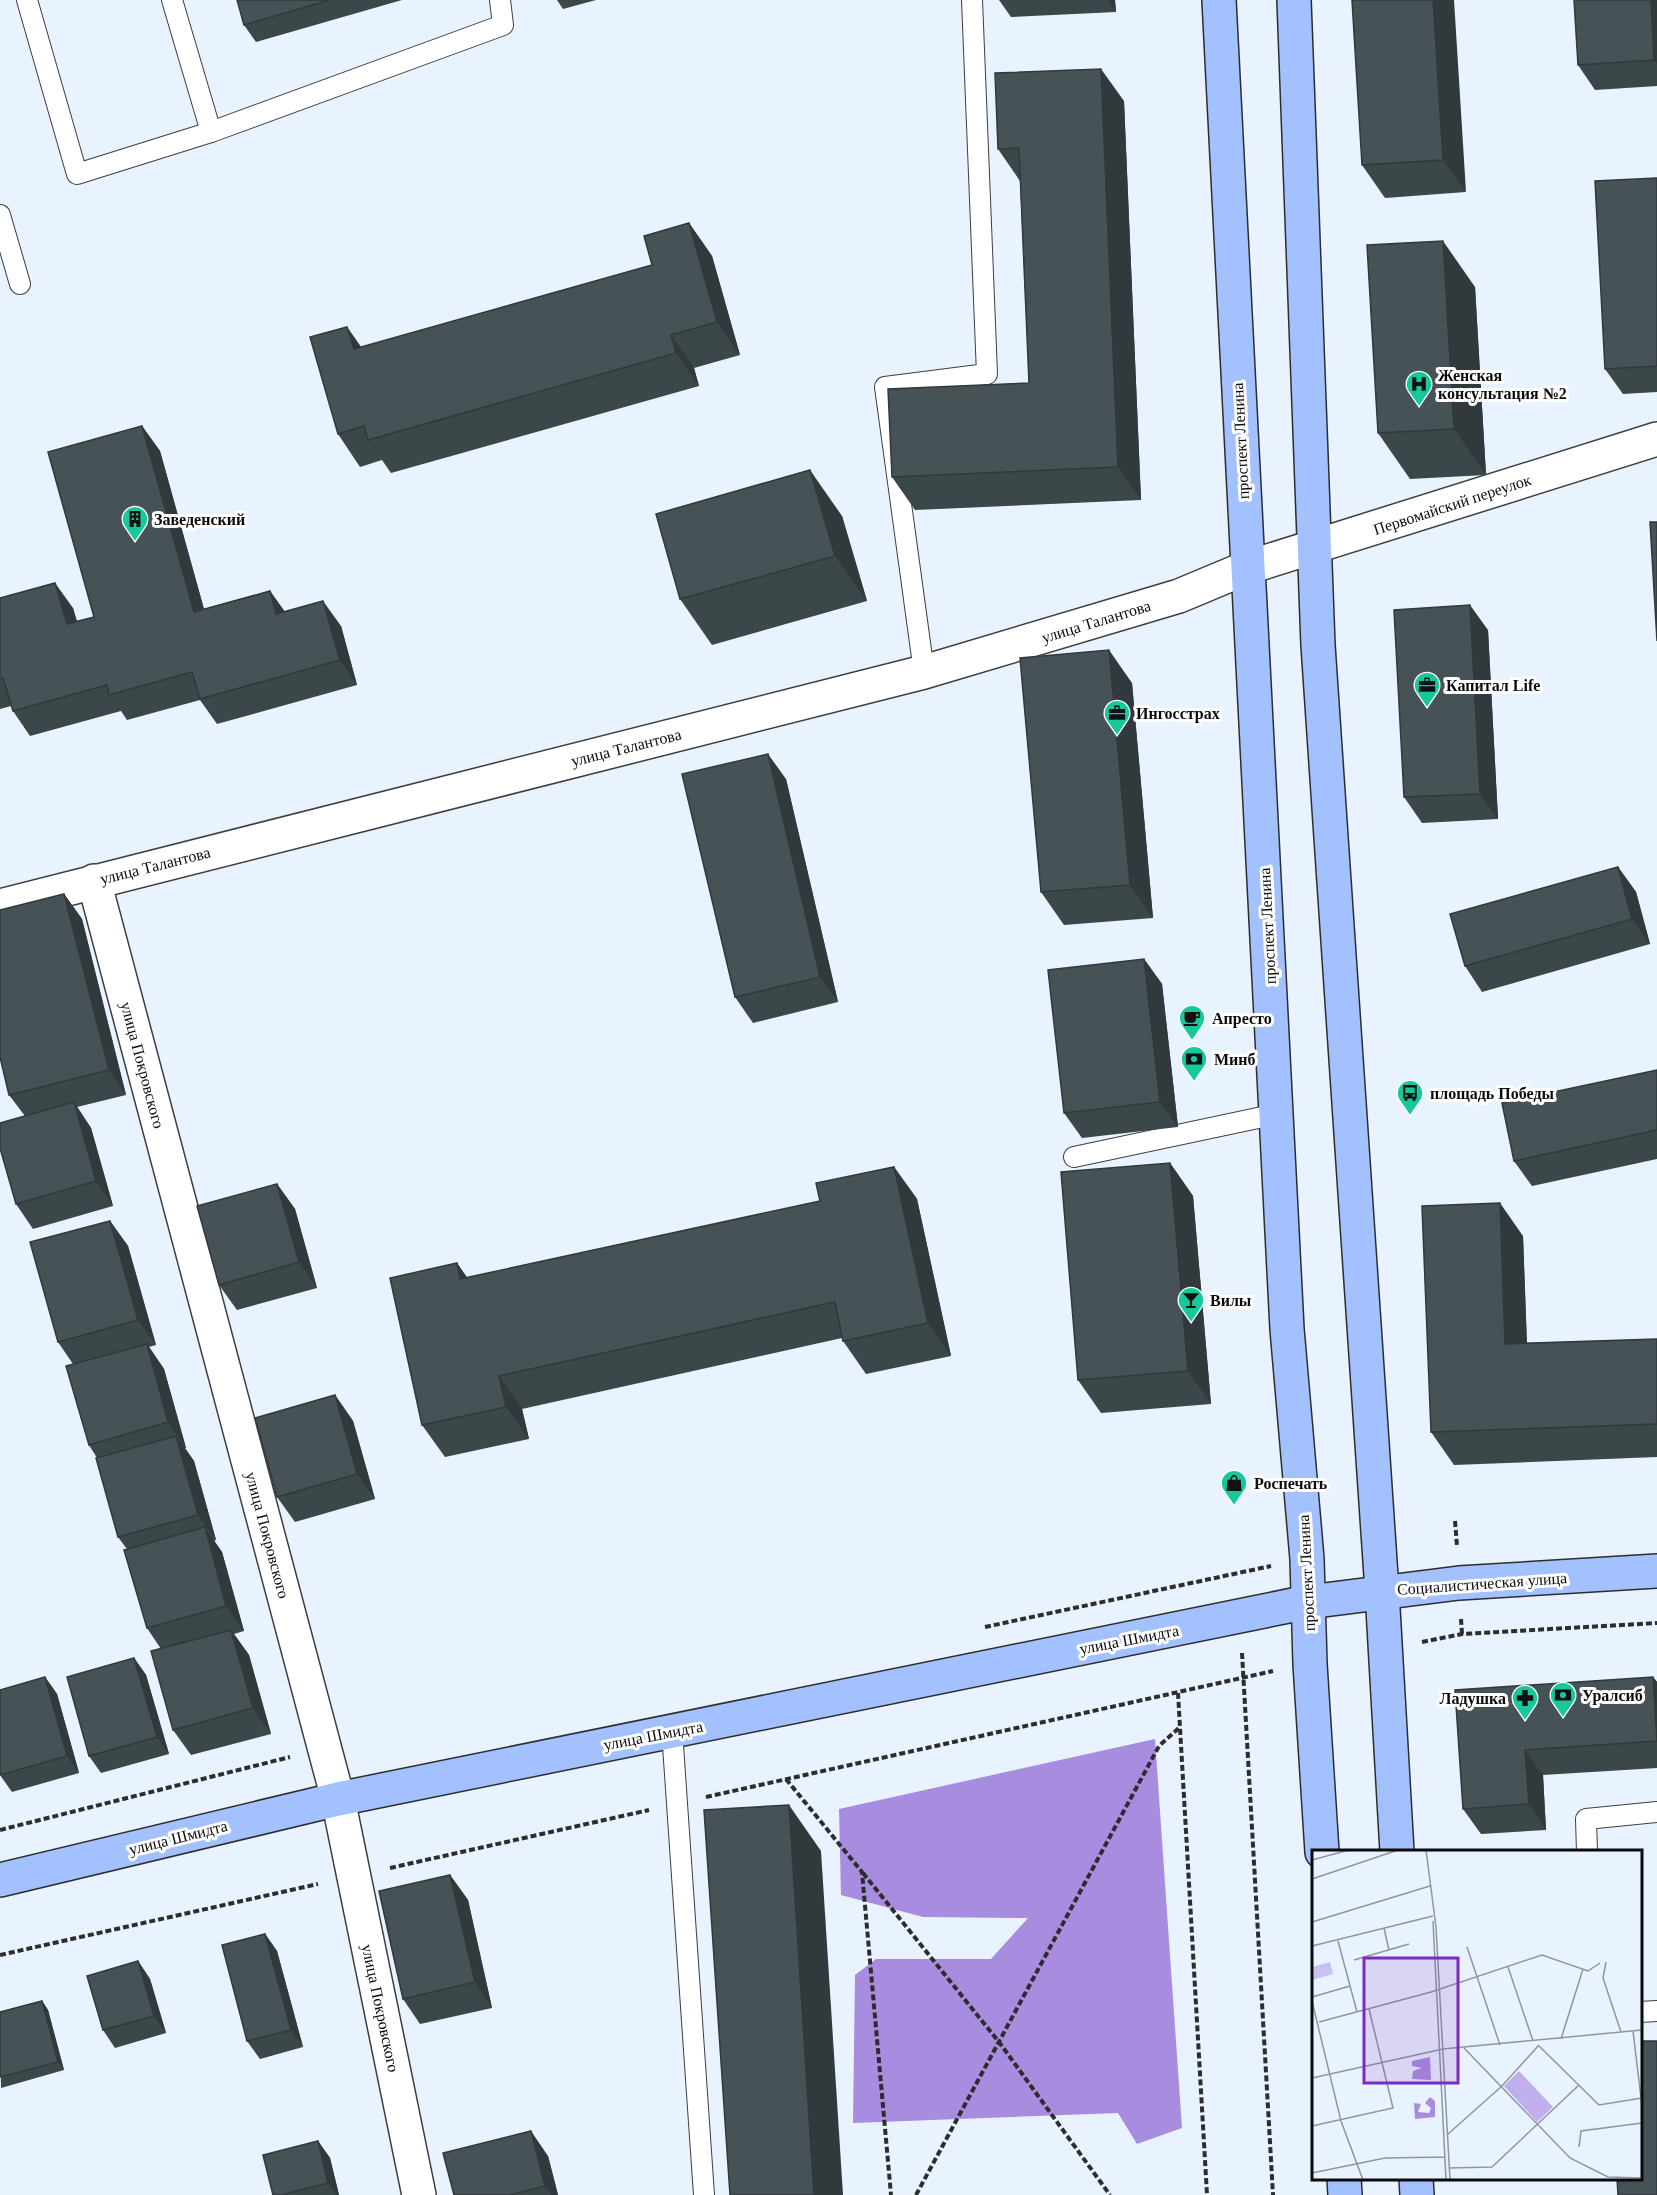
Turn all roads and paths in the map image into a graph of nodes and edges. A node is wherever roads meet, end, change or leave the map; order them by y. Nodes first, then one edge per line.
1 (27, 0) edge
2 (172, 0) edge
3 (500, 0) edge
4 (972, 0) edge
5 (1219, 0) edge
6 (1294, 0) edge
7 (211, 132) junction
8 (0, 215) edge
9 (20, 284) dead end
10 (1657, 439) edge
11 (1315, 547) junction
12 (1246, 568) junction
13 (924, 672) junction
14 (94, 881) junction
15 (0, 906) edge
16 (1277, 1114) junction
17 (1074, 1157) dead end
18 (1307, 1559) junction
19 (1657, 1571) edge
20 (1382, 1591) junction
21 (1308, 1602) junction
22 (1240, 1616) junction
23 (1657, 1623) edge
24 (981, 1628) dead end
25 (1462, 1634) dead end
26 (1244, 1677) junction
27 (1178, 1692) junction
28 (1180, 1727) junction
29 (672, 1731) junction
30 (329, 1766) junction
31 (786, 1779) junction
32 (338, 1799) junction
33 (677, 1804) junction
34 (1657, 1812) edge
35 (0, 1830) edge
36 (1322, 1850) edge
37 (1397, 1850) edge
38 (1587, 1850) edge
39 (862, 1872) junction
40 (354, 1876) junction
41 (0, 1880) edge
42 (0, 1955) edge
43 (1657, 2011) edge
44 (1642, 2012) edge
45 (999, 2042) junction
46 (1344, 2180) edge
47 (1416, 2180) edge
48 (419, 2195) edge
49 (704, 2195) edge
50 (891, 2195) edge
51 (916, 2195) edge
52 (1110, 2195) edge
53 (1207, 2195) edge
54 (1273, 2195) edge
55 (1345, 2195) edge
56 (1417, 2195) edge

1 - 7 lane
2 - 7 lane
3 - 7 lane
4 - 13 lane
5 - 12 main road, проспект Ленина
6 - 11 main road
8 - 9 lane
10 - 11 street, Первомайский переулок
11 - 12 street, Первомайский переулок
11 - 20 main road
12 - 13 street, улица Талантова
12 - 16 main road, проспект Ленина
13 - 14 street, улица Талантова
14 - 15 street, улица Талантова
14 - 30 street, улица Покровского
16 - 17 lane
16 - 18 main road, проспект Ленина
18 - 21 main road, проспект Ленина
18 - 24 path
19 - 20 main road, Социалистическая улица
20 - 21 main road, Социалистическая улица
20 - 37 main road
21 - 22 main road, улица Шмидта
21 - 36 main road, проспект Ленина
22 - 26 path
22 - 29 main road, улица Шмидта
23 - 25 path
26 - 27 path
26 - 54 path
27 - 28 path
27 - 31 path
28 - 45 path
28 - 53 path
29 - 32 main road, улица Шмидта
29 - 33 lane
30 - 32 street, улица Покровского
30 - 35 path
31 - 33 path
31 - 39 path
32 - 40 street, улица Покровского
32 - 41 main road, улица Шмидта
33 - 40 path
33 - 49 lane
34 - 38 lane
39 - 45 path
39 - 50 path
40 - 42 path
40 - 48 street, улица Покровского
43 - 44 lane
45 - 51 path
45 - 52 path
46 - 55 main road
47 - 56 main road

